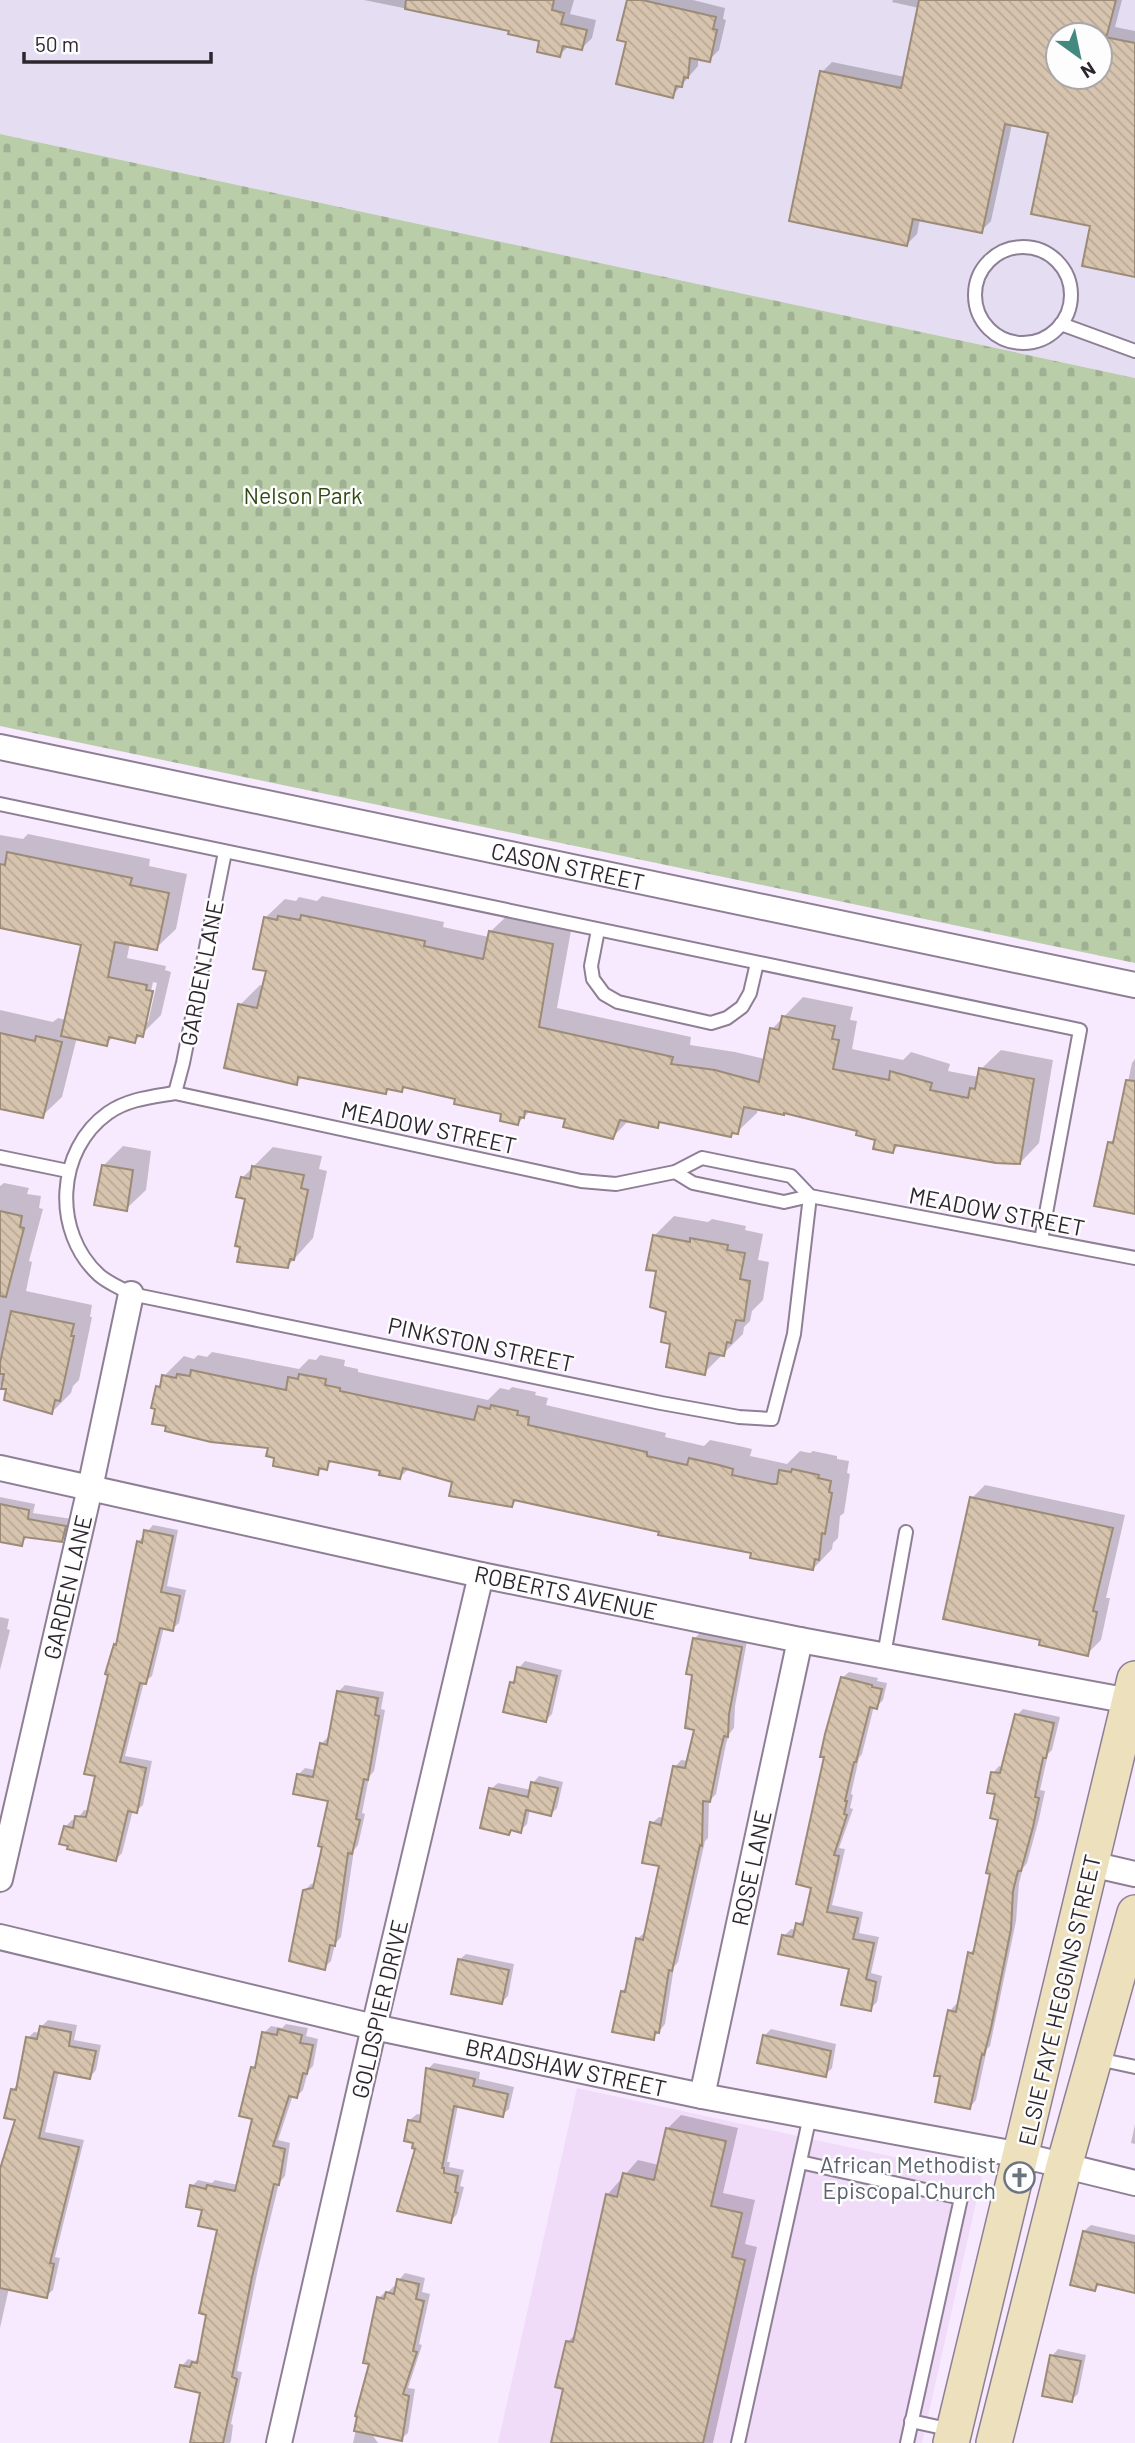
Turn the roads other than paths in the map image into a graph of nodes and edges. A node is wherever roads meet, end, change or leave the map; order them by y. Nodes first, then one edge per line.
1 (1061, 324) junction
2 (1135, 351) edge
3 (0, 747) edge
4 (0, 804) edge
5 (225, 852) junction
6 (598, 930) junction
7 (757, 963) junction
8 (1135, 985) edge
9 (174, 1094) junction
10 (0, 1157) edge
11 (68, 1171) junction
12 (675, 1171) junction
13 (810, 1196) junction
14 (1041, 1240) junction
15 (1135, 1258) edge
16 (131, 1294) junction
17 (0, 1468) edge
18 (90, 1488) junction
19 (906, 1532) dead end
20 (481, 1575) junction
21 (800, 1640) junction
22 (884, 1655) junction
23 (1133, 1694) edge
24 (1091, 1864) junction
25 (1135, 1874) edge
26 (0, 1879) edge
27 (1135, 1913) edge
28 (0, 1937) edge
29 (374, 2027) junction
30 (1094, 2058) junction
31 (1135, 2067) edge
32 (702, 2096) junction
33 (810, 2116) junction
34 (1021, 2155) junction
35 (800, 2162) junction
36 (1064, 2166) junction
37 (1135, 2183) edge
38 (911, 2421) junction
39 (952, 2437) edge
40 (279, 2443) edge
41 (738, 2443) edge
42 (907, 2443) edge
43 (995, 2443) edge

1 - 1 lane
1 - 2 lane
3 - 8 street, CASON STREET
4 - 5 lane
5 - 6 lane
5 - 9 lane, GARDEN LANE
6 - 7 lane
6 - 7 lane
7 - 14 lane
9 - 11 lane, MEADOW STREET
9 - 12 lane, MEADOW STREET
10 - 11 lane
11 - 16 lane
12 - 13 lane, MEADOW STREET
12 - 13 lane, MEADOW STREET
13 - 14 lane, MEADOW STREET
13 - 16 lane, PINKSTON STREET
14 - 15 lane, MEADOW STREET
16 - 18 street, GARDEN LANE
17 - 18 street, ROBERTS AVENUE
18 - 20 street, ROBERTS AVENUE
18 - 26 street, GARDEN LANE
19 - 22 lane
20 - 21 street, ROBERTS AVENUE
20 - 29 street, GOLDSPIER DRIVE
21 - 22 street, ROBERTS AVENUE
21 - 32 street, ROSE LANE
22 - 23 street, ROBERTS AVENUE
23 - 24 main road, ELSIE FAYE HEGGINS STREET
24 - 25 street
24 - 34 main road, ELSIE FAYE HEGGINS STREET
27 - 30 main road, ELSIE FAYE HEGGINS STREET
28 - 29 street, BRADSHAW STREET
29 - 32 street, BRADSHAW STREET
29 - 40 street, GOLDSPIER DRIVE
30 - 31 lane
30 - 36 main road, ELSIE FAYE HEGGINS STREET
32 - 33 street, BRADSHAW STREET
33 - 34 street, BRADSHAW STREET
33 - 35 lane
34 - 36 street, BRADSHAW STREET
34 - 39 main road, ELSIE FAYE HEGGINS STREET
35 - 38 lane
35 - 41 lane
36 - 37 street, BRADSHAW STREET
36 - 43 main road, ELSIE FAYE HEGGINS STREET
38 - 39 lane
38 - 42 lane
39 - 43 street

